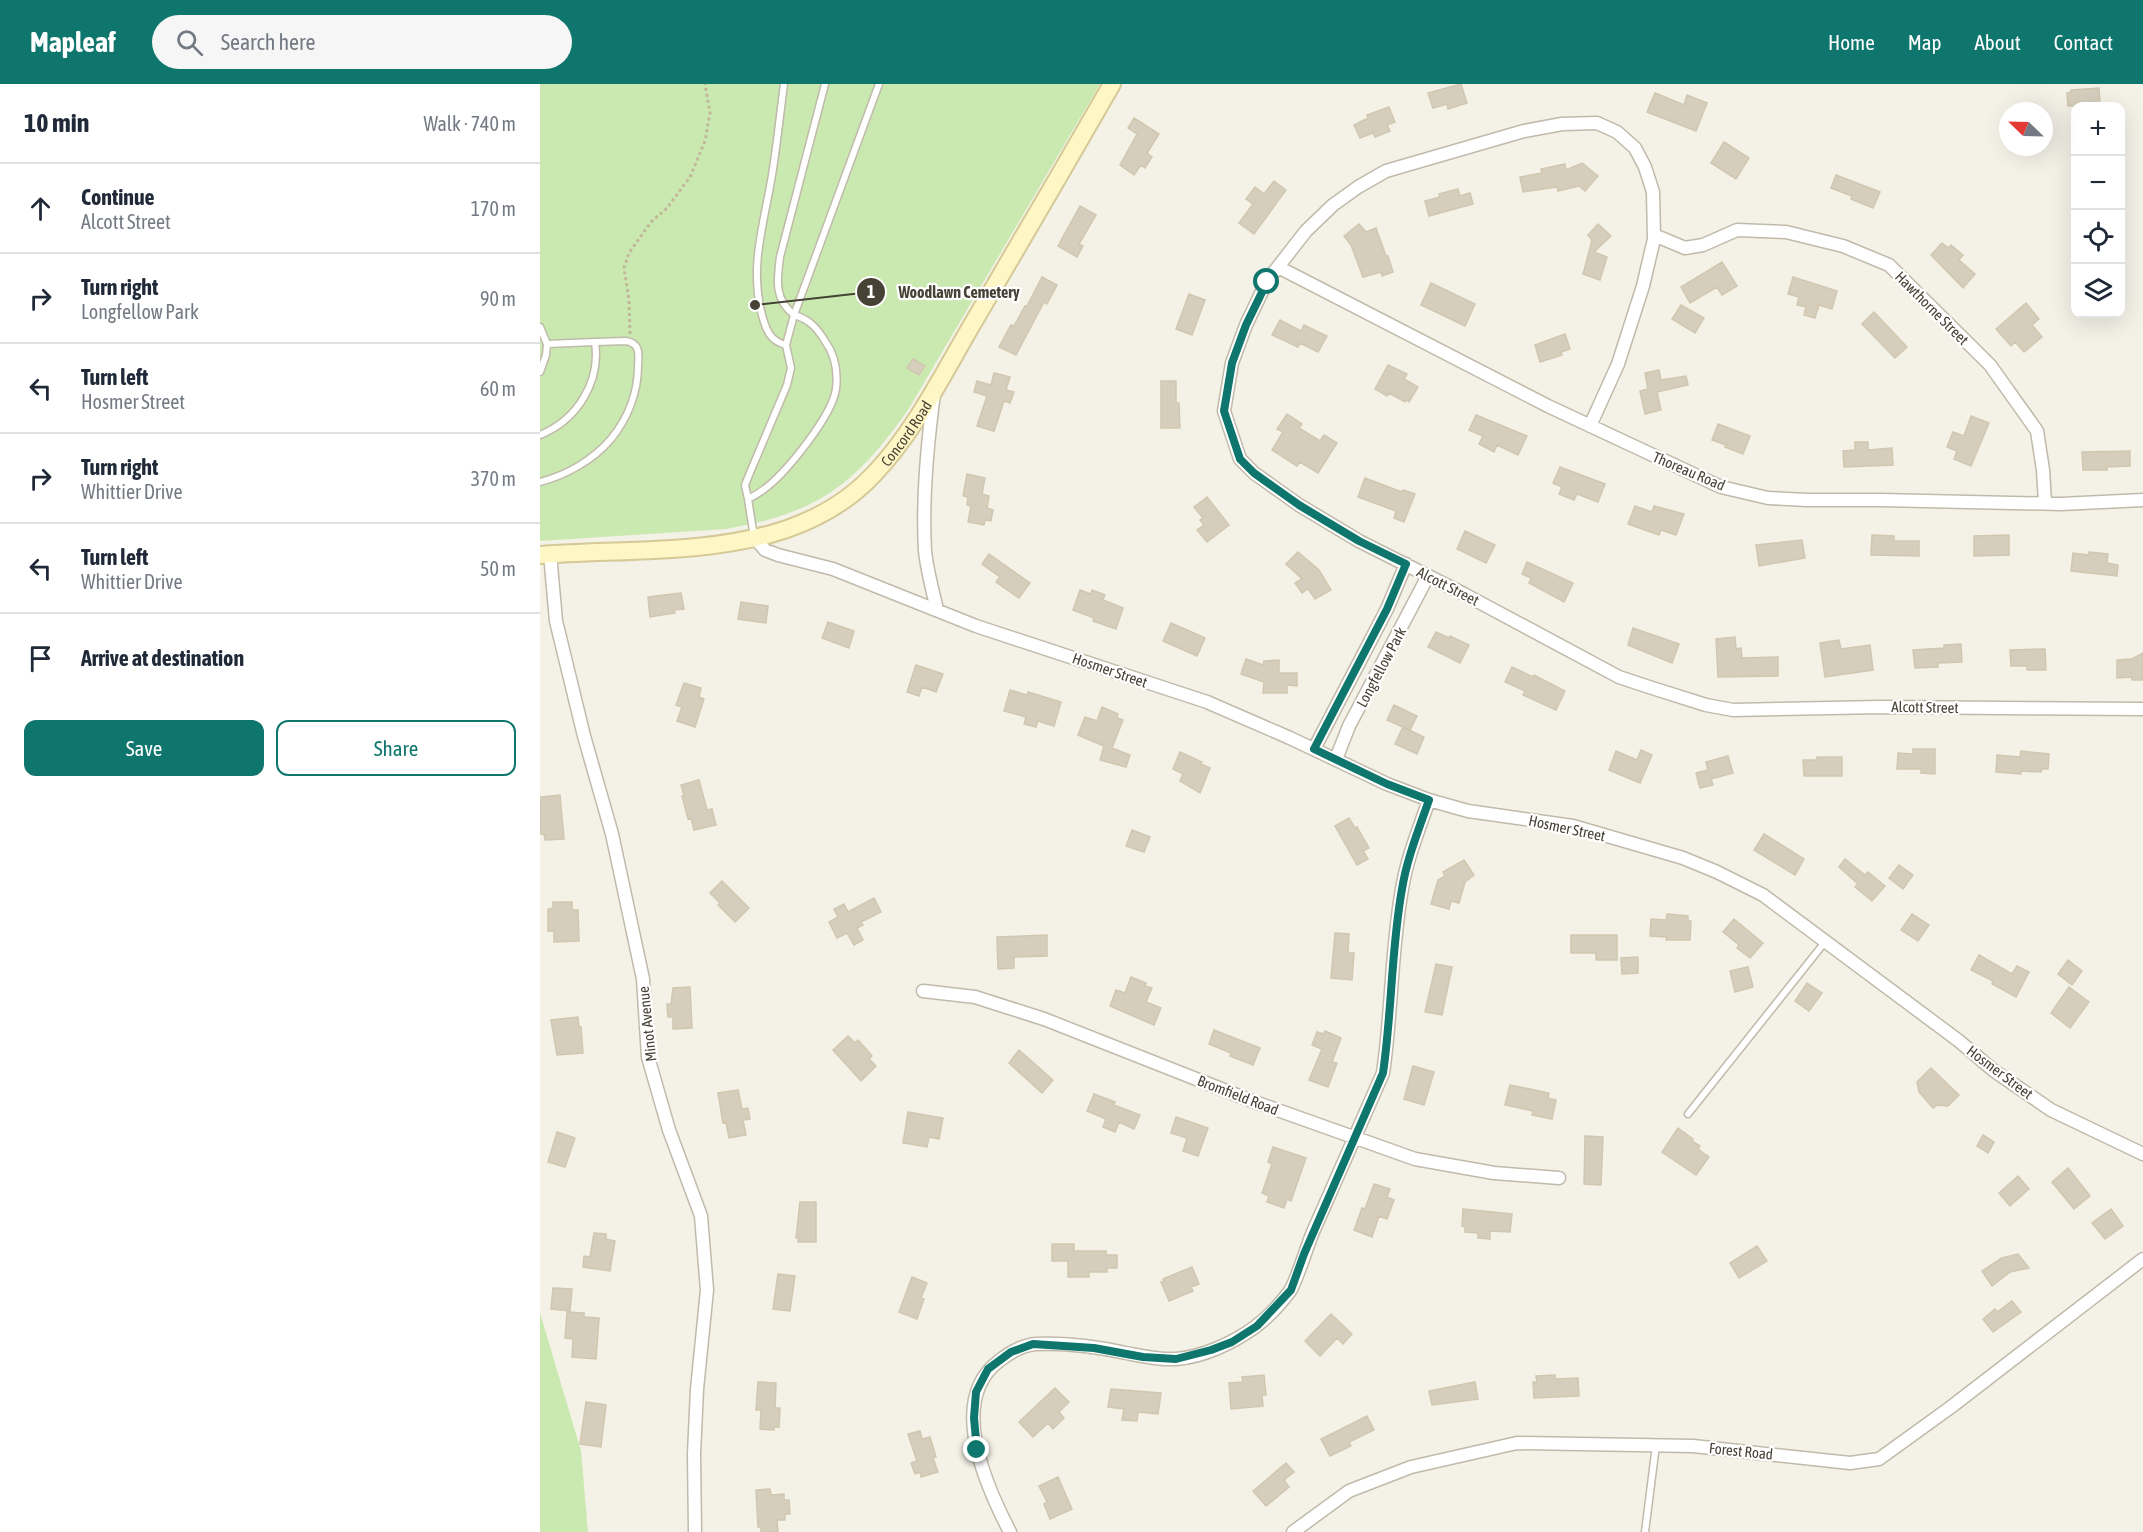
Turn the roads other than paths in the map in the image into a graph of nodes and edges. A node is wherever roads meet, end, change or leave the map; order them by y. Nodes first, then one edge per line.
1 (784, 84) edge
2 (825, 84) edge
3 (879, 84) edge
4 (1112, 84) edge
5 (1654, 235) junction
6 (1278, 267) junction
7 (794, 315) junction
8 (540, 327) edge
9 (595, 342) junction
10 (547, 344) junction
11 (786, 345) junction
12 (540, 372) edge
13 (935, 387) junction
14 (1590, 426) junction
15 (540, 435) edge
16 (540, 482) edge
17 (748, 499) junction
18 (2143, 500) edge
19 (2045, 503) junction
20 (754, 538) junction
21 (545, 554) edge
22 (1406, 564) junction
23 (1428, 576) junction
24 (937, 610) junction
25 (2143, 709) edge
26 (1314, 749) junction
27 (1336, 759) junction
28 (1429, 800) junction
29 (1825, 942) junction
30 (923, 991) dead end
31 (1688, 1113) dead end
32 (1355, 1139) junction
33 (2143, 1154) edge
34 (1559, 1178) dead end
35 (2143, 1259) edge
36 (1656, 1445) junction
37 (695, 1532) edge
38 (1010, 1532) edge
39 (1293, 1532) edge
40 (1645, 1532) edge

1 - 11 lane
2 - 7 lane
3 - 7 lane
4 - 13 street, Concord Road
5 - 6 street, Alcott Street
5 - 14 street, Alcott Street
5 - 19 street, Hawthorne Street
6 - 14 street, Thoreau Road
6 - 22 street, Alcott Street
7 - 11 lane
7 - 17 lane
8 - 10 lane
9 - 10 lane
9 - 15 lane
9 - 16 lane
10 - 12 lane
11 - 17 lane
13 - 20 street, Concord Road
13 - 24 street
14 - 19 street, Thoreau Road
17 - 20 lane
18 - 19 street, Thoreau Road
20 - 21 street, Concord Road
20 - 24 street, Hosmer Street
21 - 37 street, Minot Avenue
22 - 23 street, Alcott Street
22 - 26 street, Longfellow Park
23 - 25 street, Alcott Street
23 - 27 street, Longfellow Park
24 - 26 street, Hosmer Street
26 - 27 street, Hosmer Street
27 - 28 street, Hosmer Street
28 - 29 street, Hosmer Street
28 - 32 street
29 - 31 lane
29 - 33 street, Hosmer Street
30 - 32 street, Bromfield Road
32 - 34 street, Bromfield Road
32 - 38 street
35 - 36 street, Forest Road
36 - 39 street, Forest Road
36 - 40 lane

